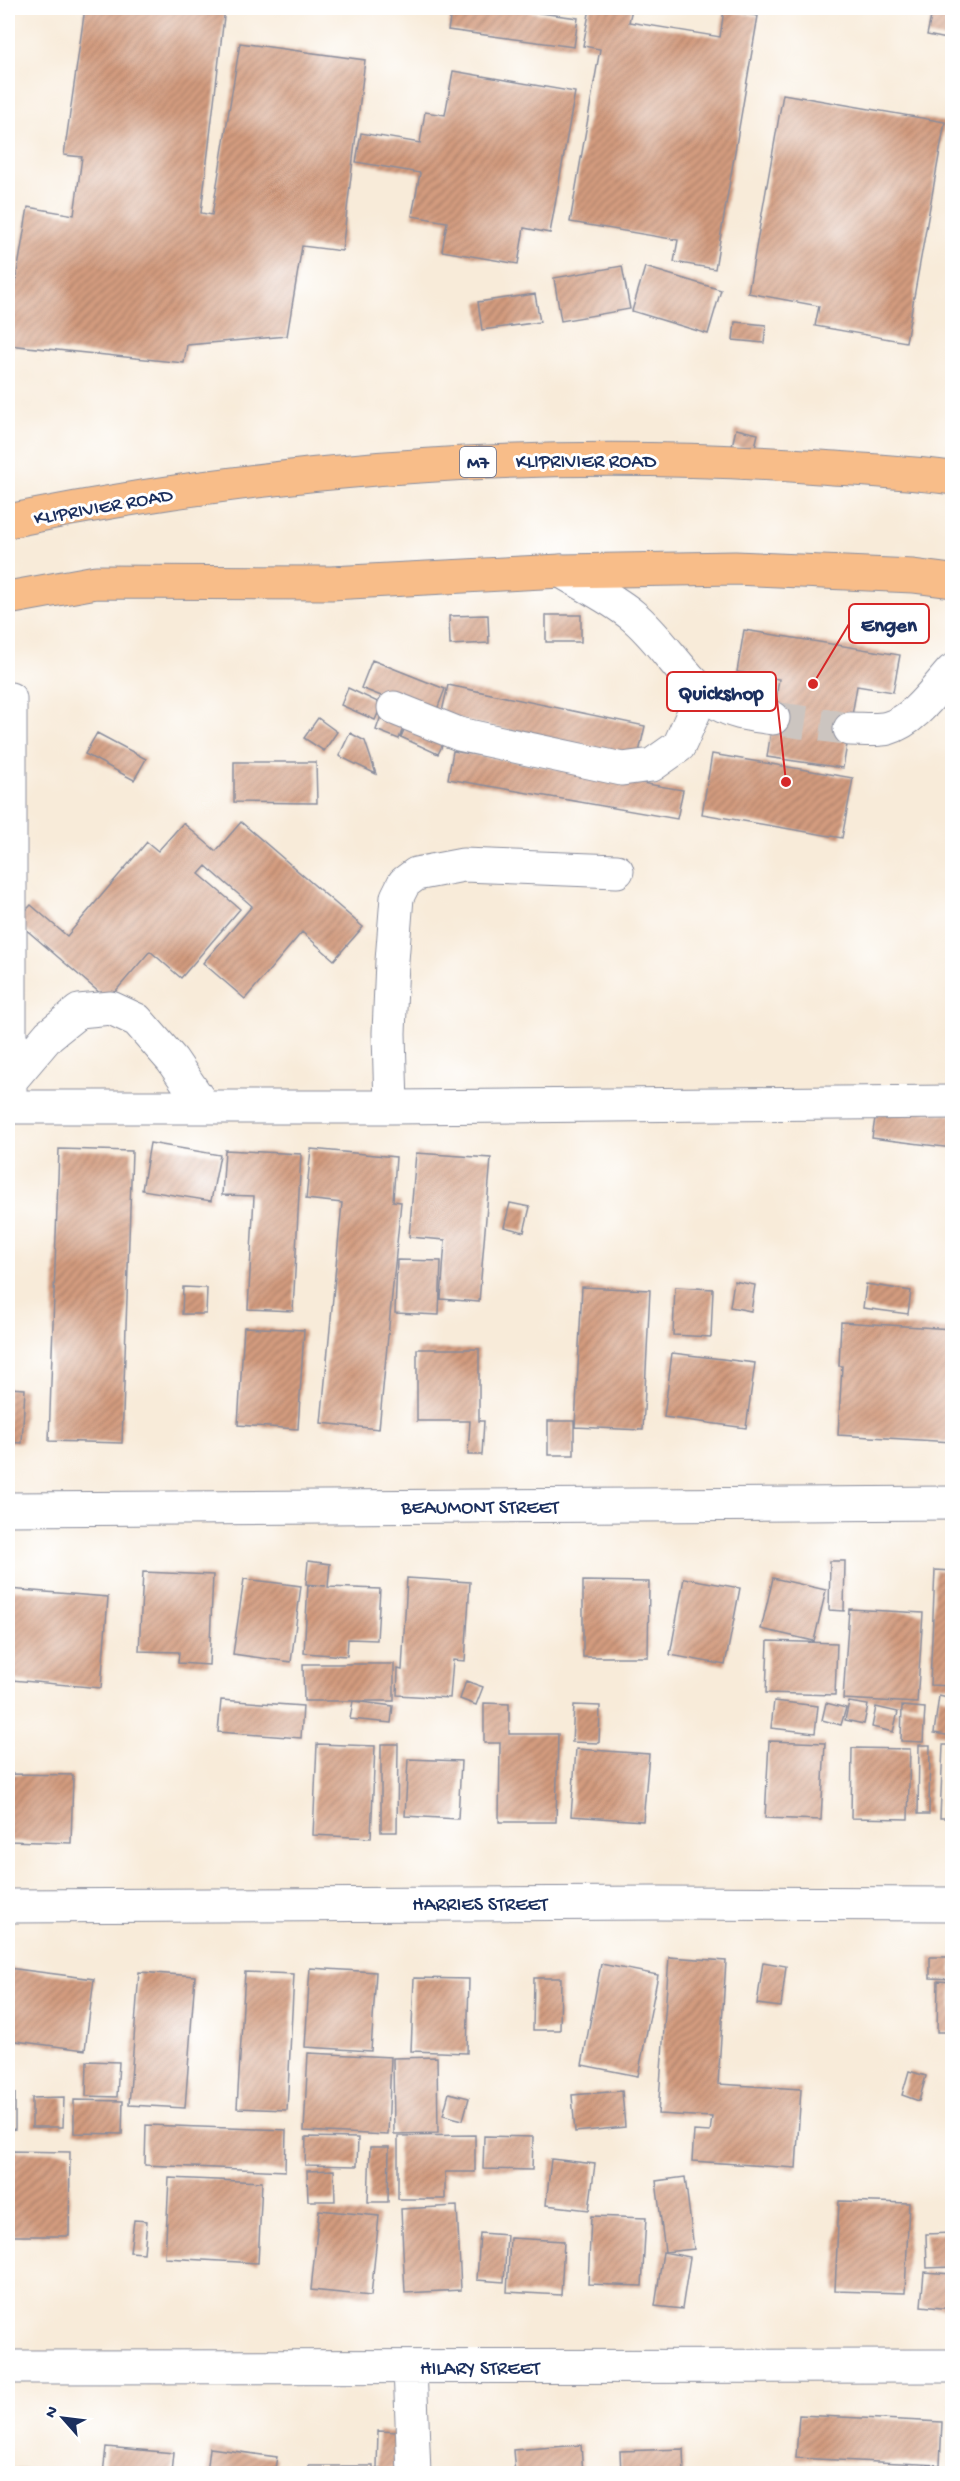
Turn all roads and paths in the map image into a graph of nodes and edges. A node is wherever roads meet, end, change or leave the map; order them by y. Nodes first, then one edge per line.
1 (952, 478) edge
2 (8, 521) edge
3 (561, 571) junction
4 (952, 581) edge
5 (8, 598) edge
6 (952, 671) edge
7 (703, 692) junction
8 (10, 699) dead end
9 (394, 708) dead end
10 (773, 718) tunnel mouth
11 (850, 729) tunnel mouth
12 (617, 871) dead end
13 (9, 1098) edge
14 (952, 1102) edge
15 (204, 1107) junction
16 (391, 1107) junction
17 (952, 1503) edge
18 (8, 1509) edge
19 (952, 1904) edge
20 (8, 1906) edge
21 (952, 2366) edge
22 (8, 2367) edge
23 (410, 2367) junction
24 (414, 2474) edge

1 - 2 main road, KLIPRIVIER ROAD / M7
3 - 4 main road
3 - 5 main road
3 - 7 street
6 - 11 street
7 - 9 street
7 - 10 street
8 - 13 street
12 - 16 street
13 - 15 street
13 - 15 street
14 - 16 street
15 - 16 street
17 - 18 street, BEAUMONT STREET
19 - 20 street, HARRIES STREET
21 - 23 street, HILARY STREET
22 - 23 street, HILARY STREET
23 - 24 street

